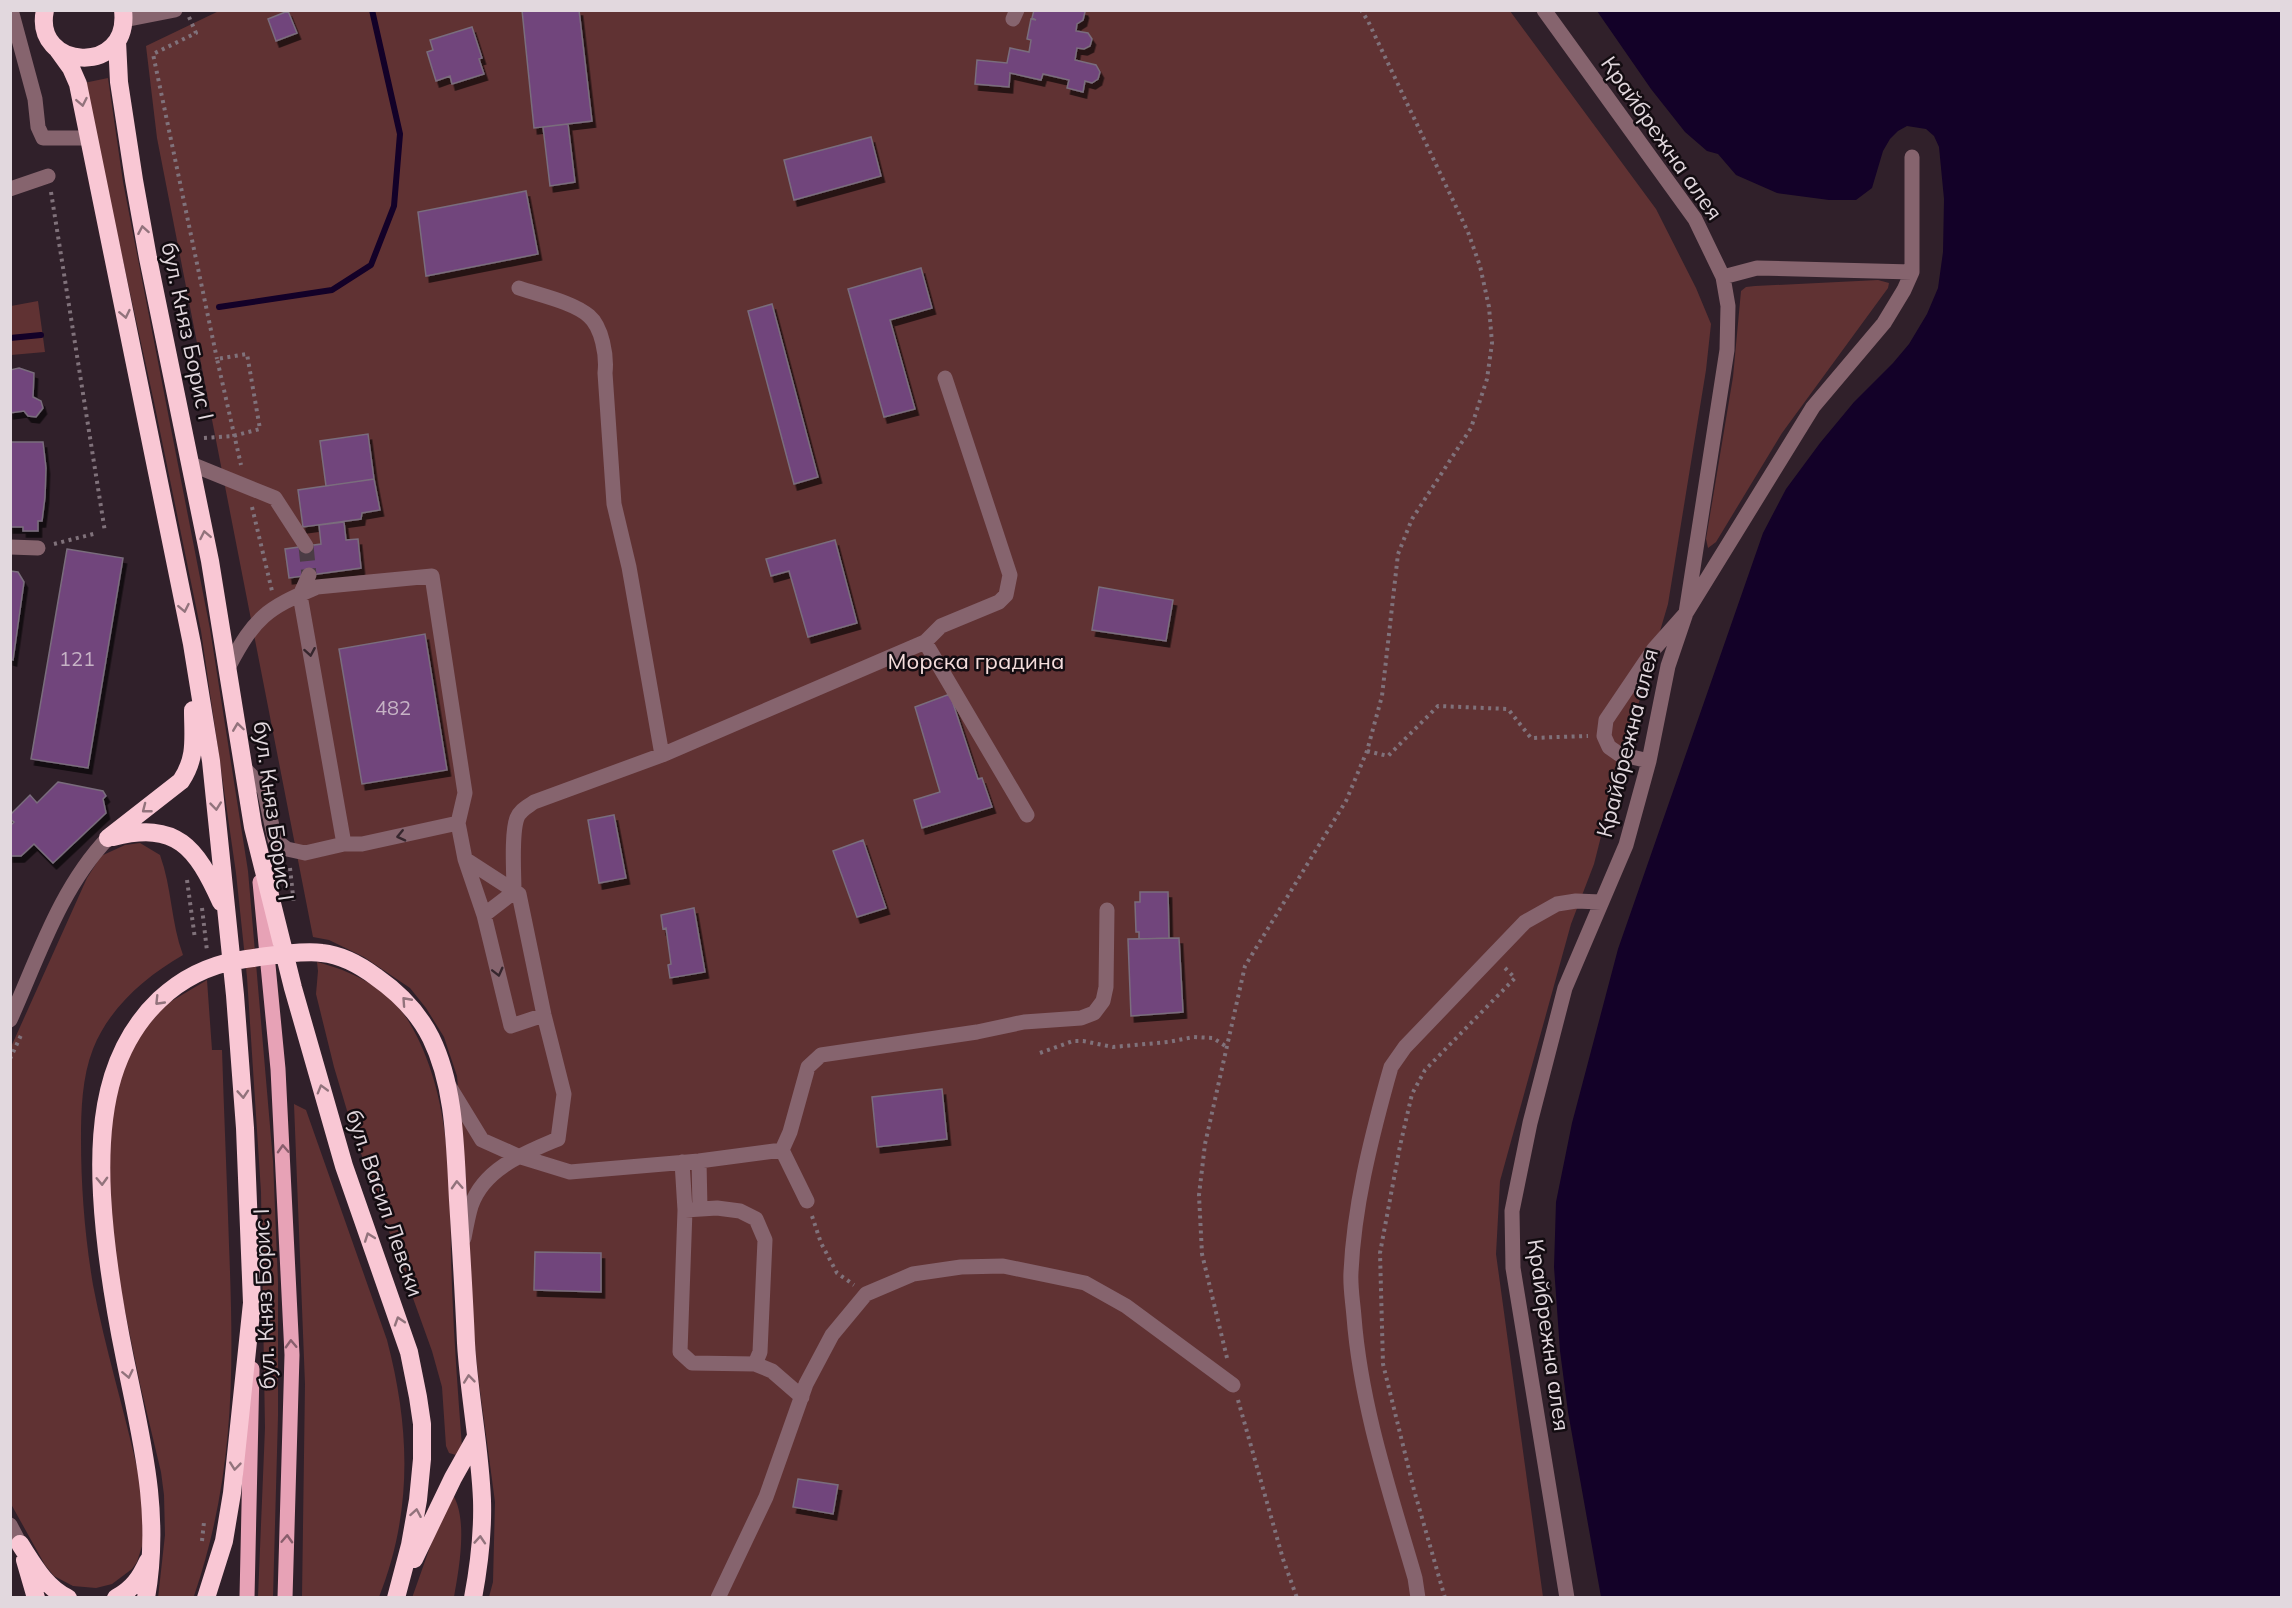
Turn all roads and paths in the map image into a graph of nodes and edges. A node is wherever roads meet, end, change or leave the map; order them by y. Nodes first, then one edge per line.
1 (11, 10) edge
2 (45, 10) edge
3 (175, 10) edge
4 (186, 10) edge
5 (1361, 10) edge
6 (1544, 10) edge
7 (123, 15) edge
8 (117, 41) junction
9 (58, 50) junction
10 (89, 138) junction
11 (1912, 157) dead end
12 (48, 176) joint
13 (10, 189) edge
14 (1912, 272) junction
15 (1723, 277) junction
16 (519, 288) dead end
17 (247, 354) dead end
18 (217, 359) dead end
19 (945, 378) dead end
20 (186, 439) junction
21 (191, 464) junction
22 (105, 532) dead end
23 (97, 533) dead end
24 (306, 546) tunnel mouth
25 (10, 548) edge
26 (38, 548) joint
27 (309, 575) tunnel mouth
28 (300, 595) junction
29 (1686, 613) junction
30 (925, 642) junction
31 (192, 644) junction
32 (229, 666) junction
33 (1604, 736) junction
34 (1367, 751) junction
35 (663, 755) junction
36 (1649, 761) junction
37 (244, 768) junction
38 (1027, 815) dead end
39 (458, 823) junction
40 (253, 827) joint
41 (108, 838) junction
42 (344, 844) junction
43 (287, 849) junction
44 (465, 860) junction
45 (185, 875) dead end
46 (293, 892) dead end
47 (514, 892) junction
48 (1601, 902) junction
49 (1107, 910) dead end
50 (270, 913) junction
51 (484, 915) junction
52 (228, 917) junction
53 (195, 939) dead end
54 (1492, 956) junction
55 (544, 1015) junction
56 (10, 1020) edge
57 (24, 1029) dead end
58 (1227, 1047) junction
59 (1040, 1053) dead end
60 (10, 1059) edge
61 (448, 1084) junction
62 (782, 1150) junction
63 (518, 1156) junction
64 (699, 1161) junction
65 (682, 1162) junction
66 (807, 1201) joint
67 (692, 1210) junction
68 (461, 1250) junction
69 (866, 1294) junction
70 (252, 1303) junction
71 (755, 1364) junction
72 (1233, 1384) junction
73 (802, 1397) junction
74 (476, 1437) junction
75 (10, 1525) edge
76 (20, 1544) junction
77 (153, 1552) junction
78 (397, 1594) edge
79 (36, 1598) edge
80 (68, 1598) edge
81 (116, 1598) edge
82 (146, 1598) edge
83 (206, 1598) edge
84 (247, 1598) edge
85 (285, 1598) edge
86 (473, 1598) edge
87 (718, 1598) edge
88 (1296, 1598) edge
89 (1418, 1598) edge
90 (1445, 1598) edge
91 (1567, 1598) edge

1 - 10 street
2 - 9 highway, бул. Княз Борис I
3 - 7 street
4 - 18 path
5 - 34 path
6 - 15 street, Крайбрежна алея
7 - 8 highway
8 - 9 highway
20 -> 8 highway, бул. Княз Борис I
9 -> 10 highway, бул. Княз Борис I
10 -> 31 highway, бул. Княз Борис I
11 - 14 street
12 - 13 street
12 - 22 path
14 - 15 street
14 - 29 street
15 - 29 street, Крайбрежна алея
16 - 35 street
17 - 20 path
19 - 30 street
20 - 21 highway, бул. Княз Борис I
21 - 24 street
32 -> 21 highway, бул. Княз Борис I
23 - 26 path
25 - 26 street
27 - 28 street
28 - 32 street
28 - 39 street
28 -> 42 street
29 - 33 street
29 - 36 street, Крайбрежна алея
30 - 35 street
30 - 38 street
31 -> 41 highway
31 -> 52 highway, бул. Княз Борис I
37 -> 32 highway, бул. Княз Борис I
33 - 34 path
33 - 36 street
34 - 58 path
35 - 47 street
36 - 48 street, Крайбрежна алея
37 - 40 highway, бул. Княз Борис I
37 - 43 street
39 -> 42 street
39 - 44 street
40 - 50 highway, бул. Васил Левски
41 - 52 highway
41 - 56 street
42 - 43 street
43 - 46 path
44 - 47 street
44 - 51 street
45 - 53 path
47 - 51 street
47 - 55 street
48 - 54 street
48 - 91 street, Крайбрежна алея
49 - 62 street
78 -> 50 highway, бул. Васил Левски
85 -> 50 main road, бул. Княз Борис I
51 -> 55 street
52 -> 70 highway, бул. Княз Борис I
54 - 89 street
54 - 90 path
55 - 63 street
57 - 60 path
58 - 59 path
58 - 72 path
61 - 63 street
68 -> 61 highway
61 -> 77 highway
62 - 64 street
62 - 66 street
63 - 65 street
63 - 68 street
64 - 65 street
64 - 67 street
65 - 67 street
66 - 69 path
67 - 71 street
67 - 71 street
74 -> 68 highway
69 - 72 street
69 - 73 street
70 -> 83 highway
70 - 84 main road, бул. Княз Борис I
71 - 73 street
72 - 88 path
73 - 87 street
74 - 78 highway
86 -> 74 highway
75 - 76 street
76 - 79 highway
76 - 80 highway
77 - 81 highway
77 - 82 highway

